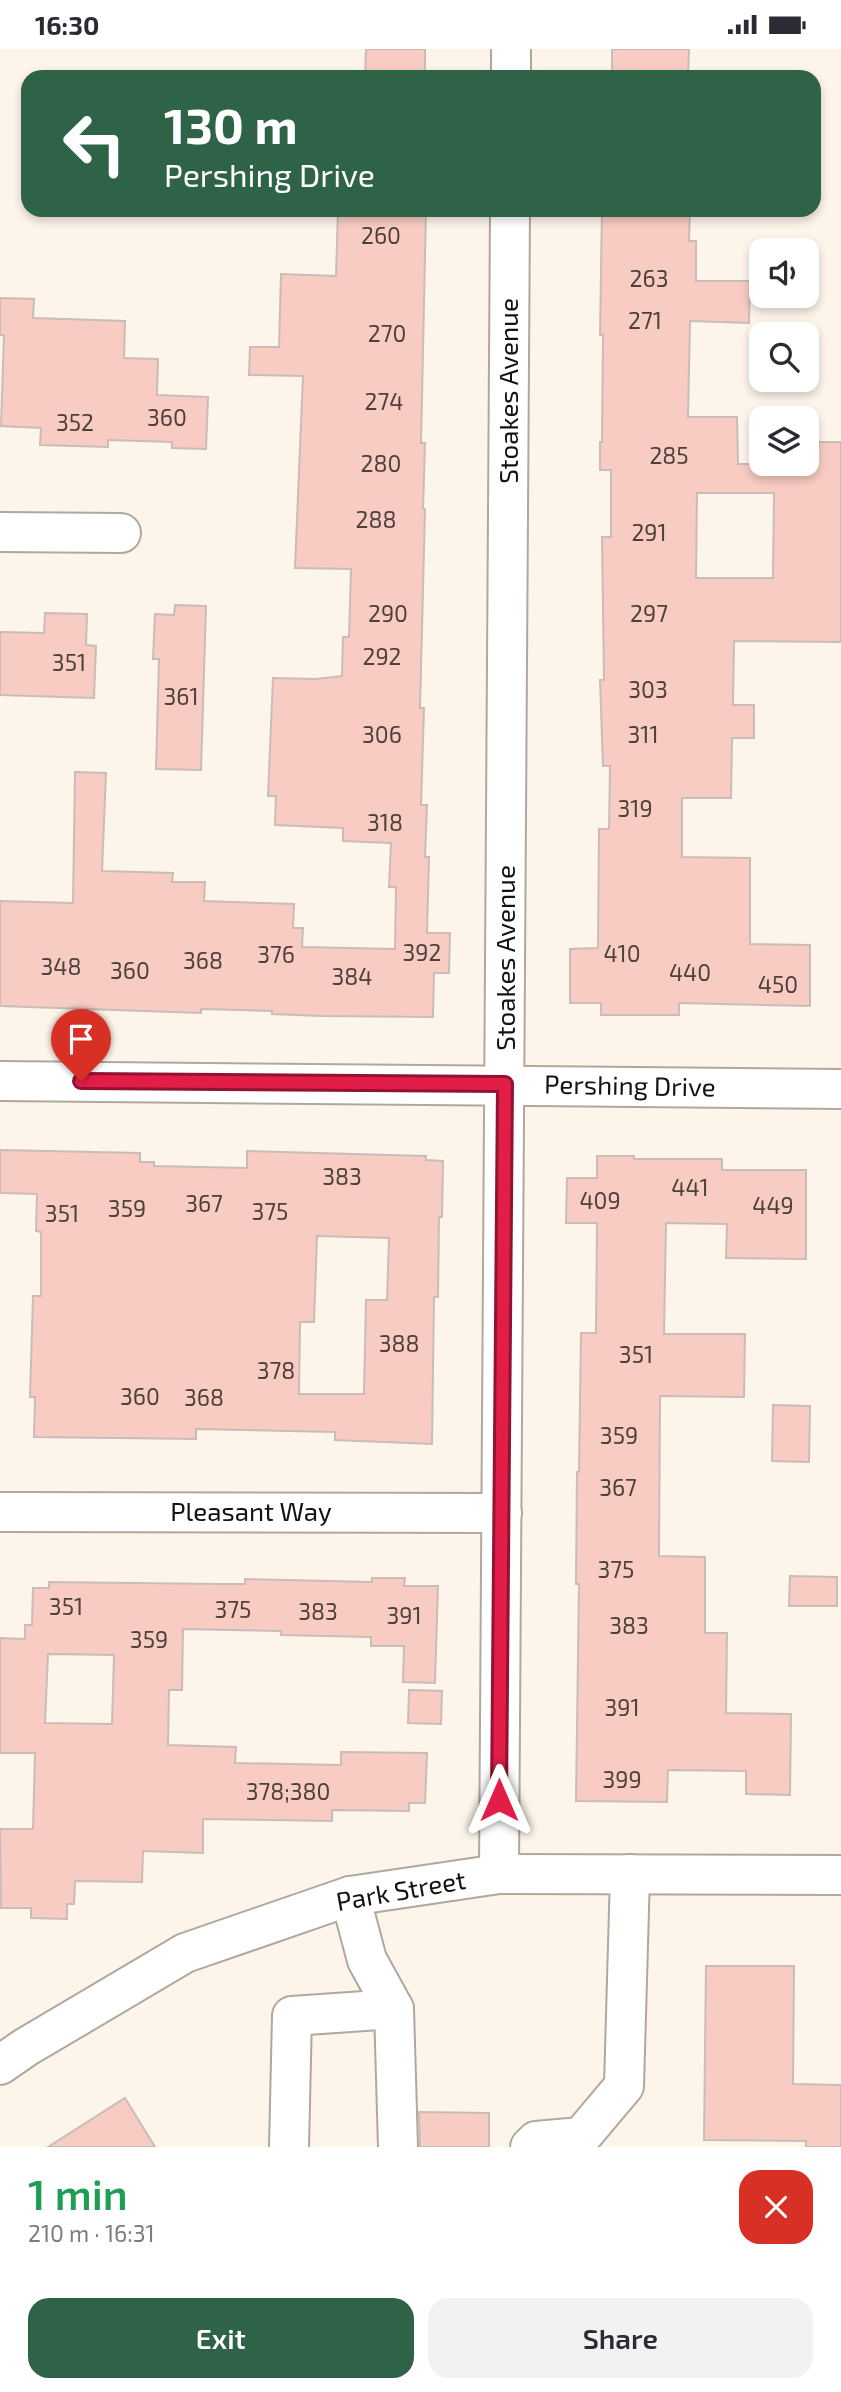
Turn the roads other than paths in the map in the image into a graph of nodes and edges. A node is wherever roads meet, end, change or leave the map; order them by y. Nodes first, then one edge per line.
1 (511, 49) edge
2 (511, 70) edge
3 (510, 217) edge
4 (0, 532) edge
5 (121, 533) dead end
6 (0, 1081) edge
7 (505, 1084) junction
8 (841, 1089) edge
9 (0, 1512) edge
10 (502, 1513) junction
11 (499, 1874) junction
12 (630, 1874) junction
13 (841, 1875) edge
14 (350, 1896) junction
15 (394, 2009) junction
16 (0, 2064) edge
17 (289, 2147) edge
18 (398, 2147) edge
19 (530, 2147) edge

1 - 2 street
3 - 7 street, Stoakes Avenue
4 - 5 street
6 - 7 street, Pershing Drive
7 - 8 street, Pershing Drive
7 - 10 street, Stoakes Avenue
9 - 10 street, Pleasant Way
10 - 11 street, Stoakes Avenue
11 - 12 street, Park Street
11 - 14 street, Park Street
12 - 13 street, Park Street
12 - 19 street
14 - 15 street
14 - 16 street, Park Street
15 - 17 street
15 - 18 street

